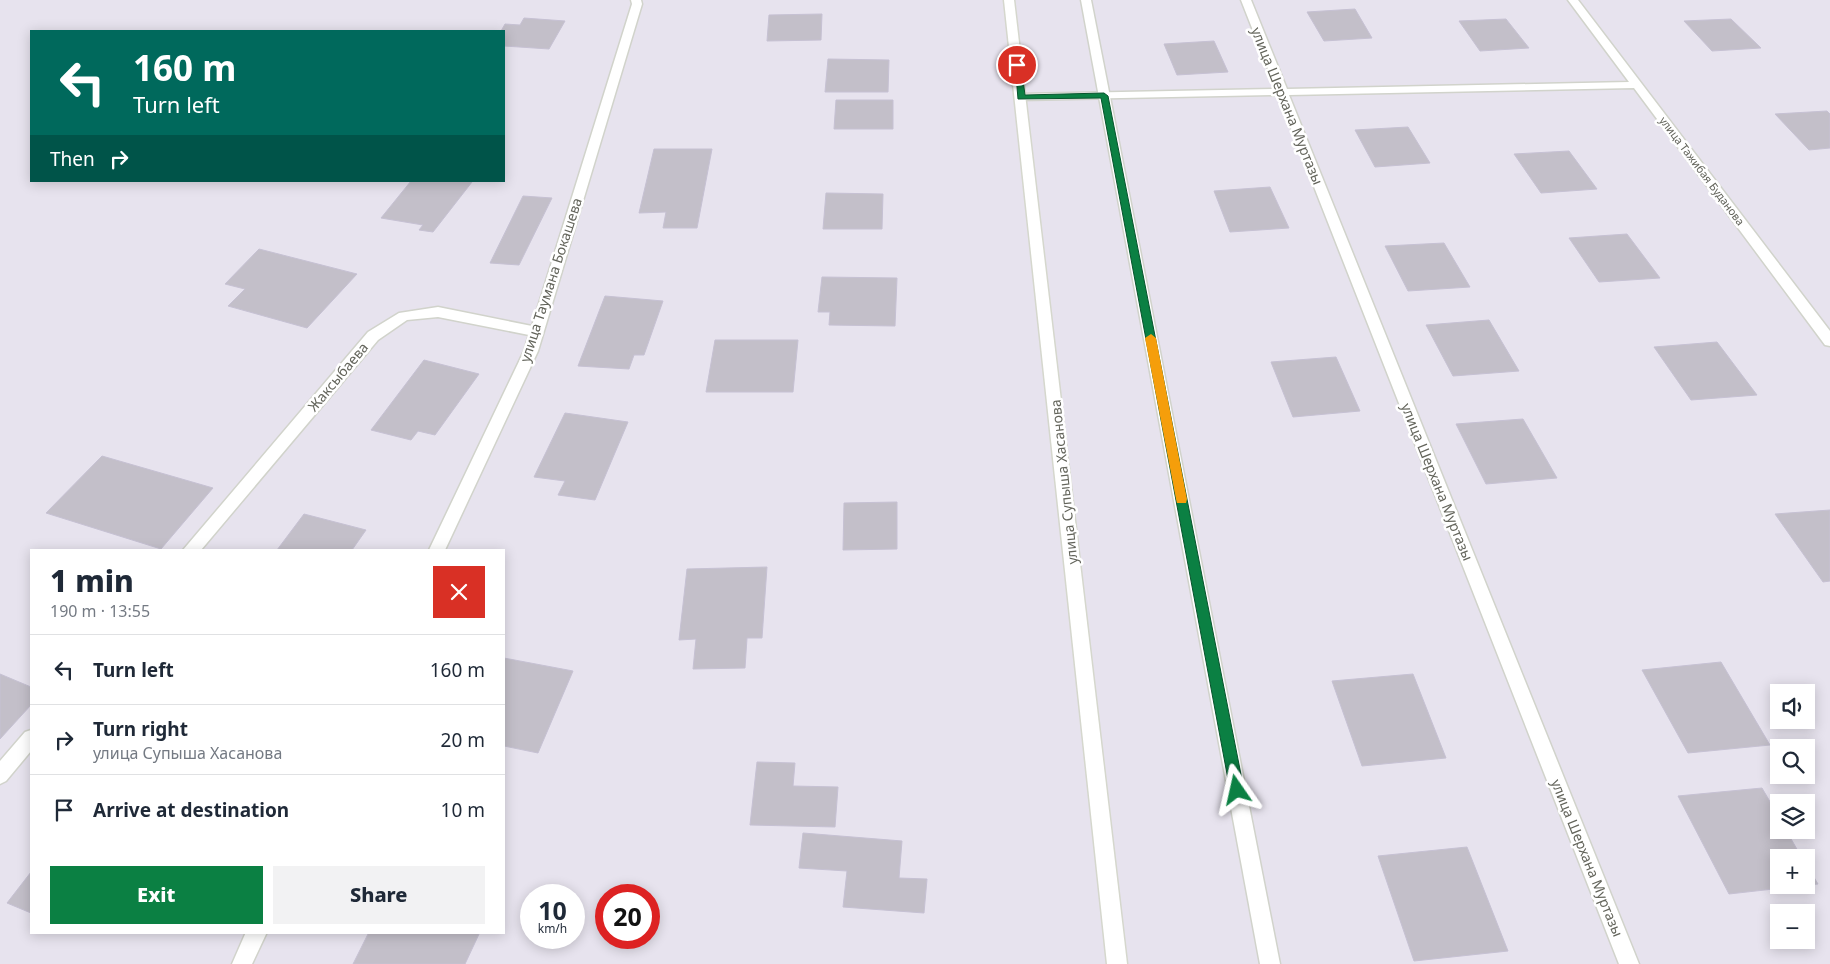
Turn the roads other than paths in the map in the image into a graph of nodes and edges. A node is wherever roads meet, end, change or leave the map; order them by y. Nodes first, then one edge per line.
1 (636, 0) edge
2 (1009, 0) edge
3 (1086, 0) edge
4 (1246, 0) edge
5 (1573, 0) edge
6 (1637, 85) junction
7 (1281, 92) junction
8 (1104, 96) junction
9 (1021, 97) junction
10 (537, 332) junction
11 (1830, 341) edge
12 (192, 549) edge
13 (437, 549) edge
14 (30, 739) edge
15 (0, 775) edge
16 (256, 934) edge
17 (242, 964) edge
18 (1118, 964) edge
19 (1270, 964) edge
20 (1629, 964) edge

1 - 10 street, улица Таумана Бокашева
2 - 9 street, улица Супыша Хасанова
3 - 8 street
4 - 7 street, улица Шерхана Муртазы
5 - 6 street, улица Тажибая Буданова
6 - 7 street
6 - 11 street, улица Тажибая Буданова
7 - 8 street
7 - 20 street, улица Шерхана Муртазы
8 - 9 street
8 - 19 street
9 - 18 street, улица Супыша Хасанова
10 - 12 street, Жаксыбаева
10 - 13 street, улица Таумана Бокашева
14 - 15 street
16 - 17 street

